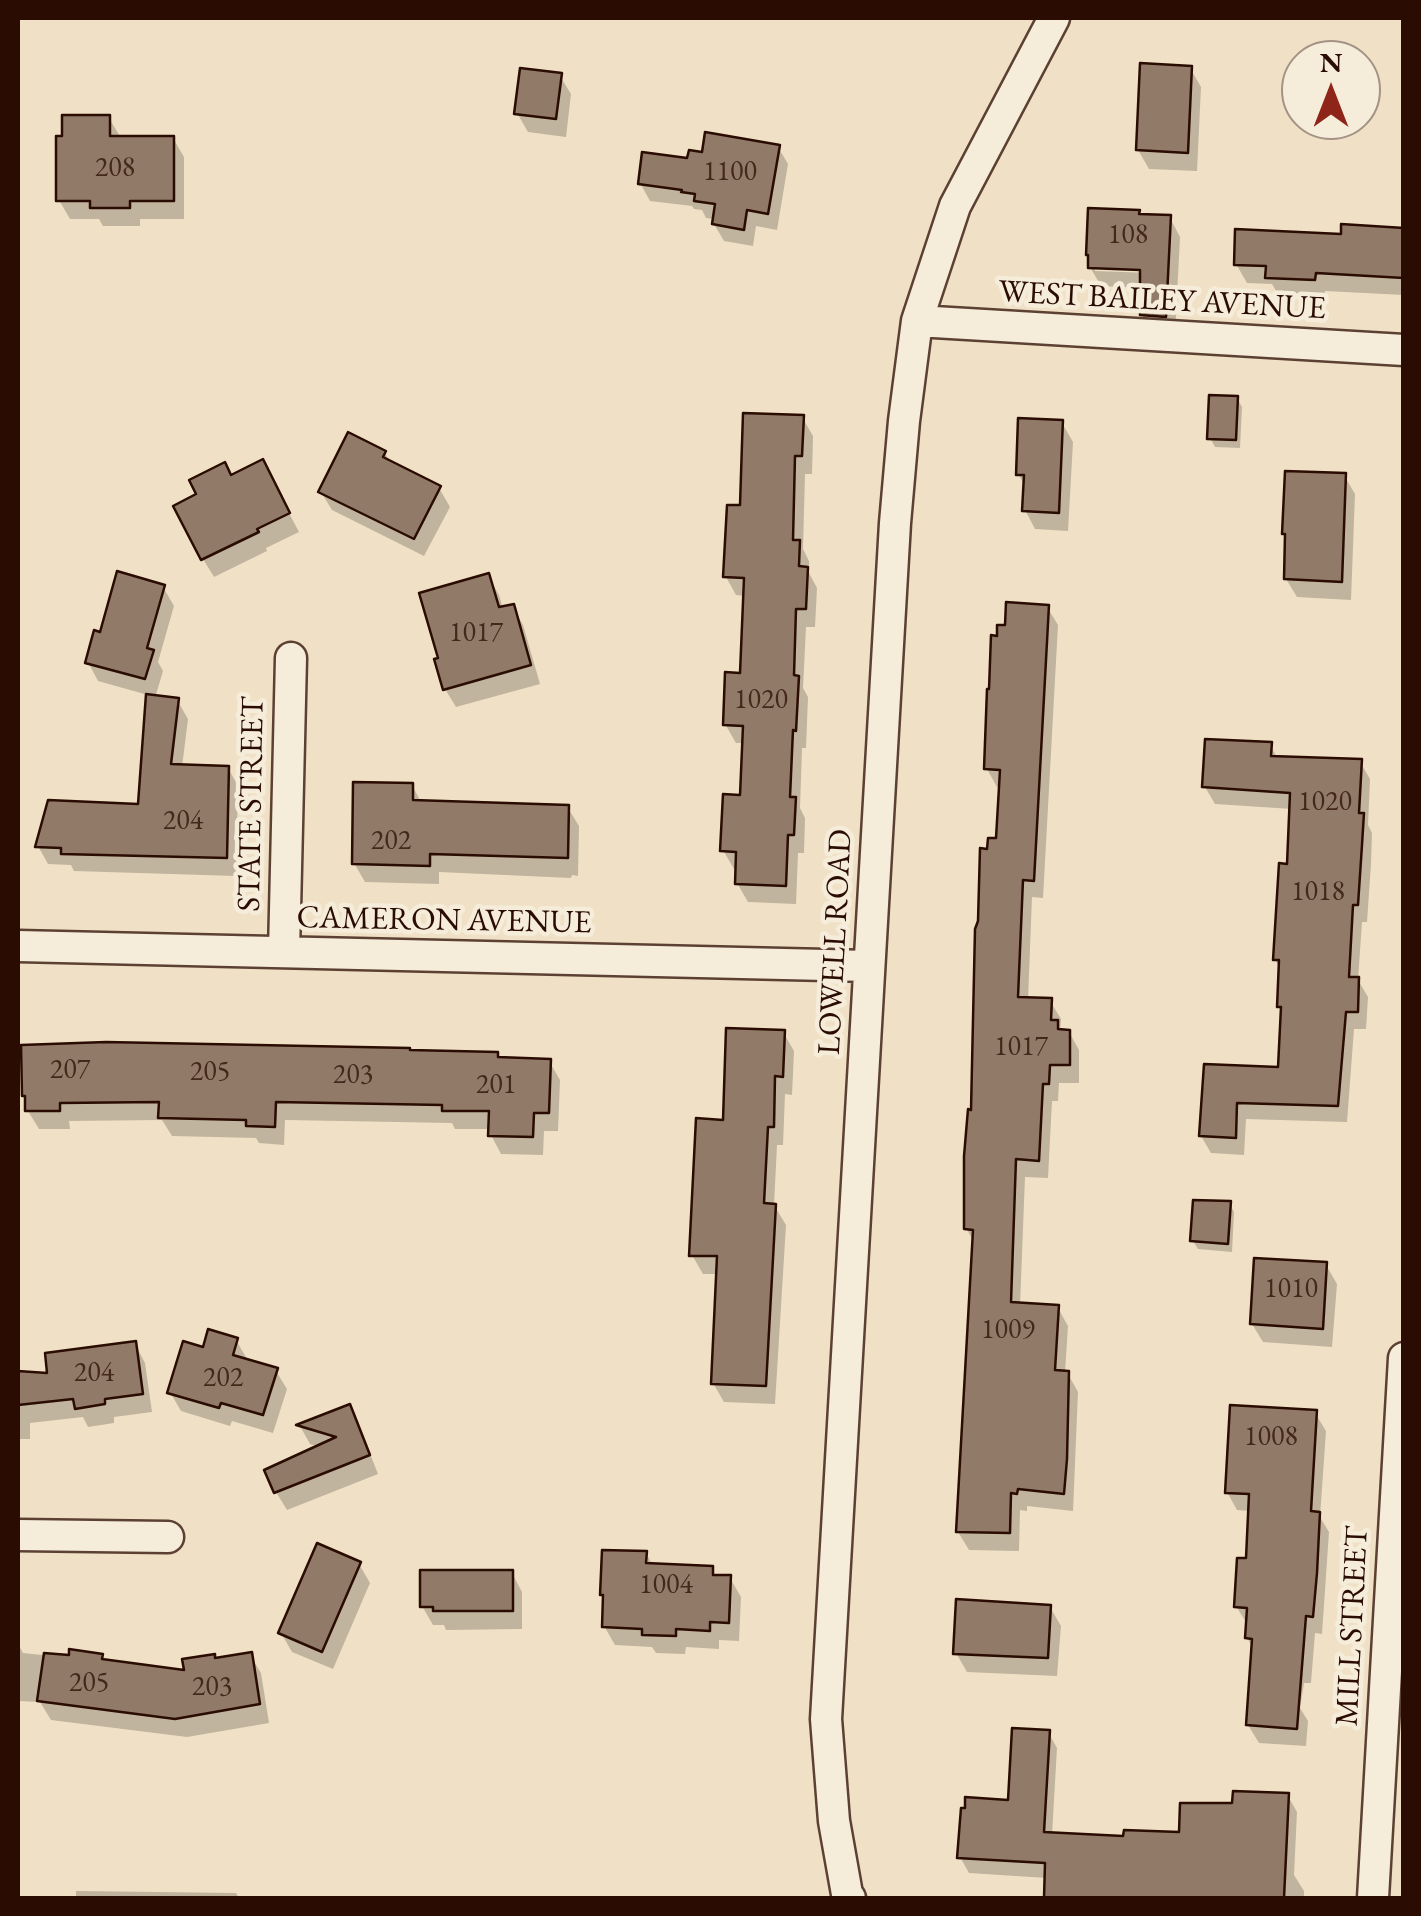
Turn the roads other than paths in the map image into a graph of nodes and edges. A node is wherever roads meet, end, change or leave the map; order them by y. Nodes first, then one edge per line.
1 (1054, 18) edge
2 (918, 322) junction
3 (1404, 350) edge
4 (291, 658) dead end
5 (18, 946) edge
6 (284, 952) junction
7 (870, 966) junction
8 (1404, 1358) edge
9 (18, 1535) edge
10 (168, 1537) dead end
11 (850, 1898) edge
12 (1373, 1898) edge

1 - 2 street, LOWELL ROAD
2 - 3 street, WEST BAILEY AVENUE
2 - 7 street, LOWELL ROAD
4 - 6 street, STATE STREET
5 - 6 street, CAMERON AVENUE
6 - 7 street, CAMERON AVENUE
7 - 11 street, LOWELL ROAD
8 - 12 street, MILL STREET
9 - 10 street

